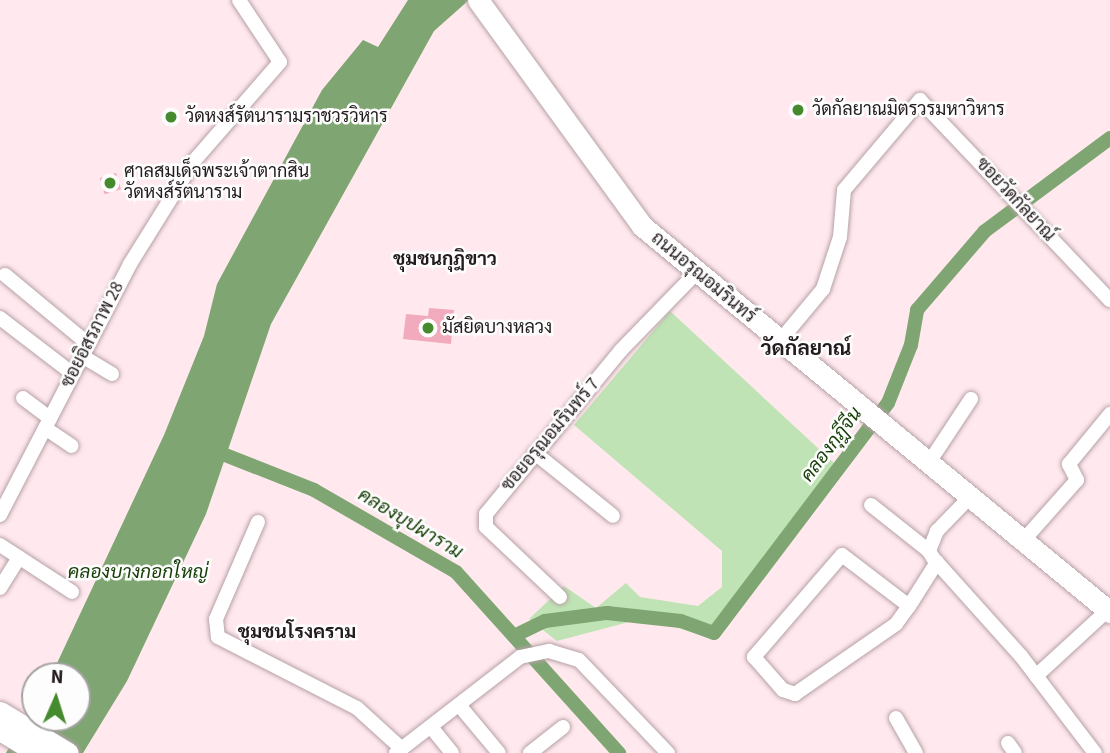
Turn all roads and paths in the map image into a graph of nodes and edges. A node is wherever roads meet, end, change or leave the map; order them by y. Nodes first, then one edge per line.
1 (239, 0) edge
2 (478, 0) edge
3 (696, 273) junction
4 (5, 275) dead end
5 (1110, 300) edge
6 (0, 318) edge
7 (779, 342) junction
8 (85, 350) junction
9 (73, 374) junction
10 (112, 374) dead end
11 (23, 398) dead end
12 (971, 399) dead end
13 (1110, 414) edge
14 (48, 423) junction
15 (72, 446) dead end
16 (535, 453) junction
17 (928, 464) junction
18 (968, 499) junction
19 (871, 505) dead end
20 (0, 515) edge
21 (613, 516) dead end
22 (258, 522) dead end
23 (1022, 542) junction
24 (0, 545) edge
25 (19, 557) junction
26 (933, 557) junction
27 (0, 587) edge
28 (72, 592) dead end
29 (560, 597) dead end
30 (909, 606) junction
31 (1109, 610) edge
32 (1037, 677) junction
33 (459, 705) junction
34 (0, 712) edge
35 (897, 718) dead end
36 (430, 727) junction
37 (563, 727) dead end
38 (0, 730) edge
39 (399, 751) edge
40 (662, 751) edge
41 (38, 753) edge
42 (68, 753) edge
43 (453, 753) edge
44 (499, 753) edge
45 (530, 753) edge
46 (916, 753) edge
47 (1095, 753) edge

1 - 8 street, ซอยอิสรภาพ 28
2 - 3 main road, ถนนอรุณอมรินทร์
3 - 7 main road, ถนนอรุณอมรินทร์
3 - 16 street, ซอยอรุณอมรินทร์ 7
4 - 8 street
5 - 7 street, ซอยวัดกัลยาณ์
6 - 9 street
7 - 17 main road, ถนนอรุณอมรินทร์
8 - 9 street, ซอยอิสรภาพ 28
8 - 10 street
9 - 14 street, ซอยอิสรภาพ 28
11 - 14 street
12 - 17 street
13 - 23 street
14 - 15 street
14 - 20 street, ซอยอิสรภาพ 28
16 - 21 street
16 - 29 street, ซอยอรุณอมรินทร์ 7
17 - 18 main road, ถนนอรุณอมรินทร์
18 - 23 main road, ถนนอรุณอมรินทร์
18 - 26 street
19 - 26 street
22 - 39 street
23 - 31 main road, ถนนอรุณอมรินทร์
24 - 25 street
25 - 27 street
25 - 28 street
26 - 30 street
26 - 32 street
30 - 30 street
31 - 32 street
32 - 47 street
33 - 36 street
33 - 40 street
33 - 44 street
34 - 42 main road
35 - 46 street
36 - 39 street
36 - 43 street
37 - 45 street
38 - 41 main road

